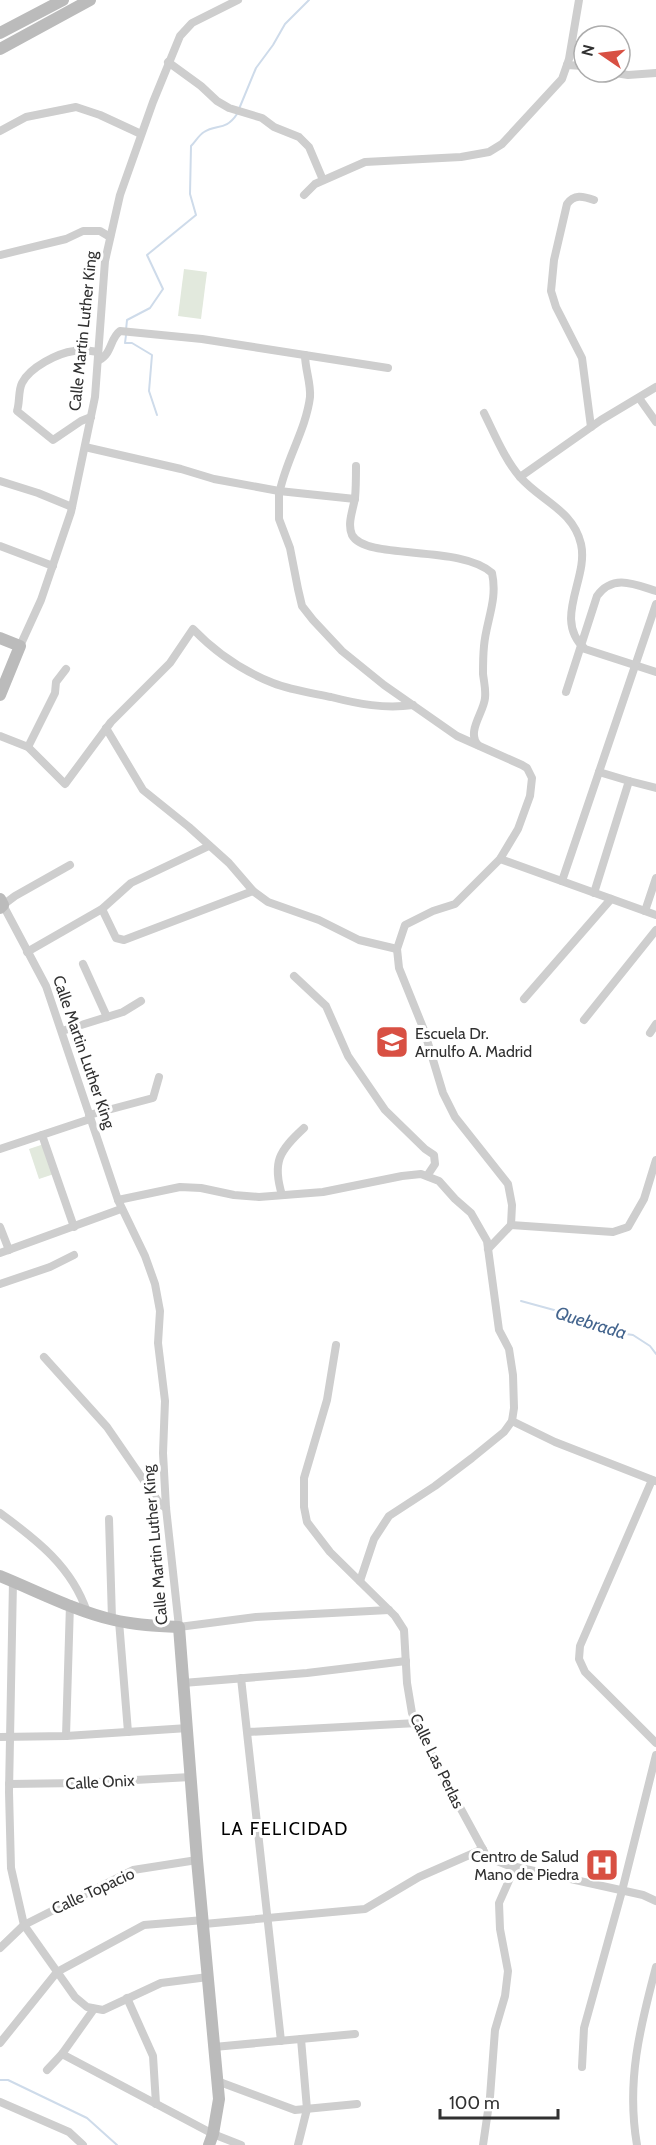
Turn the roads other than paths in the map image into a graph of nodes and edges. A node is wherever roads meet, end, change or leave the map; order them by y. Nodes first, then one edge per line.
1 (63, 0) edge
2 (90, 0) edge
3 (238, 0) edge
4 (579, 0) edge
5 (0, 33) edge
6 (0, 49) edge
7 (168, 62) junction
8 (567, 65) junction
9 (572, 65) edge
10 (656, 73) edge
11 (632, 75) edge
12 (0, 131) edge
13 (141, 134) junction
14 (323, 180) junction
15 (304, 195) dead end
16 (594, 200) dead end
17 (110, 237) junction
18 (0, 255) edge
19 (305, 355) junction
20 (99, 356) junction
21 (388, 368) dead end
22 (656, 387) edge
23 (639, 398) junction
24 (484, 413) dead end
25 (91, 417) junction
26 (656, 422) edge
27 (591, 427) junction
28 (84, 447) junction
29 (356, 466) dead end
30 (520, 477) junction
31 (0, 481) edge
32 (280, 490) junction
33 (355, 499) junction
34 (72, 507) junction
35 (0, 546) edge
36 (53, 566) junction
37 (656, 591) edge
38 (656, 604) edge
39 (0, 638) edge
40 (581, 645) junction
41 (20, 646) junction
42 (635, 666) junction
43 (66, 669) dead end
44 (656, 672) edge
45 (566, 692) dead end
46 (0, 695) edge
47 (412, 705) junction
48 (106, 728) junction
49 (0, 736) edge
50 (28, 747) junction
51 (479, 747) junction
52 (599, 772) junction
53 (628, 781) junction
54 (655, 786) edge
55 (209, 846) junction
56 (500, 859) junction
57 (70, 865) dead end
58 (656, 878) edge
59 (562, 881) junction
60 (253, 891) junction
61 (594, 893) junction
62 (611, 899) junction
63 (1, 904) edge
64 (102, 909) junction
65 (645, 911) junction
66 (656, 915) edge
67 (656, 930) edge
68 (397, 949) junction
69 (27, 952) junction
70 (83, 964) dead end
71 (294, 976) dead end
72 (524, 999) dead end
73 (141, 1001) dead end
74 (107, 1017) junction
75 (584, 1020) dead end
76 (656, 1024) edge
77 (63, 1031) junction
78 (650, 1033) dead end
79 (159, 1077) dead end
80 (90, 1117) junction
81 (304, 1128) dead end
82 (42, 1135) junction
83 (0, 1149) edge
84 (656, 1160) edge
85 (427, 1176) junction
86 (282, 1195) junction
87 (118, 1200) junction
88 (122, 1209) junction
89 (511, 1225) junction
90 (0, 1227) edge
91 (74, 1227) junction
92 (488, 1249) junction
93 (4, 1251) edge
94 (74, 1255) dead end
95 (0, 1284) edge
96 (336, 1346) dead end
97 (44, 1357) dead end
98 (512, 1421) junction
99 (654, 1481) edge
100 (166, 1508) junction
101 (0, 1513) edge
102 (109, 1519) dead end
103 (0, 1576) edge
104 (13, 1581) junction
105 (360, 1581) junction
106 (70, 1604) junction
107 (389, 1610) junction
108 (87, 1612) junction
109 (116, 1620) junction
110 (179, 1627) junction
111 (406, 1661) junction
112 (241, 1678) junction
113 (183, 1683) junction
114 (417, 1723) junction
115 (188, 1728) junction
116 (128, 1732) junction
117 (248, 1732) junction
118 (66, 1736) junction
119 (0, 1737) edge
120 (10, 1737) junction
121 (656, 1743) edge
122 (656, 1755) edge
123 (191, 1777) junction
124 (6, 1789) edge
125 (483, 1849) junction
126 (197, 1860) junction
127 (515, 1867) junction
128 (622, 1891) junction
129 (656, 1901) edge
130 (267, 1919) junction
131 (204, 1922) junction
132 (24, 1925) junction
133 (0, 1948) edge
134 (656, 1967) edge
135 (57, 1972) junction
136 (208, 1977) junction
137 (128, 1998) junction
138 (94, 2009) junction
139 (355, 2034) dead end
140 (301, 2039) junction
141 (281, 2041) junction
142 (0, 2043) edge
143 (214, 2047) junction
144 (62, 2054) junction
145 (582, 2067) dead end
146 (47, 2070) dead end
147 (217, 2081) junction
148 (0, 2102) edge
149 (156, 2104) junction
150 (357, 2104) dead end
151 (307, 2109) junction
152 (211, 2140) edge
153 (83, 2145) edge
154 (241, 2145) edge
155 (298, 2145) edge
156 (483, 2145) edge
157 (637, 2145) edge

1 - 5 street
2 - 6 street
3 - 7 street, Calle Martin Luther King
4 - 8 street
7 - 13 street, Calle Martin Luther King
7 - 14 street
8 - 9 street
8 - 14 street
10 - 11 street
12 - 13 street
13 - 17 street, Calle Martin Luther King
14 - 15 street
16 - 27 street
17 - 18 street
17 - 20 street, Calle Martin Luther King
19 - 20 street
19 - 21 street
19 - 32 street
20 - 25 street, Calle Martin Luther King
20 - 25 street
22 - 23 street
23 - 26 street
23 - 27 street
24 - 30 street
25 - 28 street, Calle Martin Luther King
27 - 30 street
28 - 32 street
28 - 34 street, Calle Martin Luther King
29 - 33 street
30 - 40 street
31 - 34 street
32 - 33 street
32 - 47 street
33 - 51 street
34 - 36 street, Calle Martin Luther King
35 - 36 street
36 - 41 street, Calle Martin Luther King
37 - 40 street
38 - 42 street
39 - 41 street
40 - 42 street
40 - 45 street
41 - 46 street, Calle Martin Luther King
42 - 44 street
42 - 52 street
43 - 50 street
47 - 48 street
47 - 51 street
48 - 50 street
48 - 55 street
49 - 50 street
51 - 56 street
52 - 53 street
52 - 59 street
53 - 54 street
53 - 61 street
55 - 60 street
55 - 64 street
56 - 59 street
56 - 68 street
57 - 63 street
58 - 65 street
59 - 61 street
60 - 64 street
60 - 68 street
61 - 62 street
62 - 65 street
62 - 72 street
63 - 69 street, Calle Martin Luther King
64 - 69 street
65 - 66 street
67 - 75 street
68 - 89 street
69 - 77 street, Calle Martin Luther King
70 - 74 street
71 - 85 street
73 - 74 street
74 - 77 street
76 - 78 street
77 - 80 street, Calle Martin Luther King
79 - 80 street
80 - 82 street
80 - 87 street, Calle Martin Luther King
81 - 86 street
82 - 83 street
82 - 91 street
84 - 89 street
85 - 86 street
85 - 92 street
86 - 87 street
87 - 88 street, Calle Martin Luther King
88 - 91 street
88 - 100 street, Calle Martin Luther King
89 - 92 street
90 - 93 street
91 - 93 street
92 - 98 street
94 - 95 street
96 - 105 street, Calle Las Perlas
97 - 100 street
98 - 99 street
98 - 105 street
99 - 121 street
100 - 110 street, Calle Martin Luther King
101 - 108 street
102 - 109 street
103 - 104 street
104 - 106 street
104 - 120 street
105 - 107 street, Calle Las Perlas
106 - 108 street
106 - 118 street
107 - 110 street
107 - 111 street, Calle Las Perlas
108 - 109 street
109 - 110 street
109 - 116 street
110 - 113 street, Calle Martin Luther King
111 - 112 street
111 - 114 street, Calle Las Perlas
112 - 113 street
112 - 117 street
113 - 115 street, Calle Martin Luther King
114 - 117 street
114 - 125 street, Calle Las Perlas
115 - 116 street
115 - 123 street, Calle Martin Luther King
116 - 118 street
117 - 130 street
118 - 120 street
119 - 120 street
120 - 124 street
122 - 128 street
123 - 124 street, Calle Onix
123 - 126 street, Calle Martin Luther King
124 - 132 street
125 - 127 street
125 - 130 street
126 - 131 street, Calle Martin Luther King
126 - 132 street, Calle Topacio
127 - 128 street
127 - 156 street
128 - 129 street
128 - 145 street
130 - 131 street
130 - 141 street
131 - 135 street
131 - 136 street, Calle Martin Luther King
132 - 133 street, Calle Topacio
132 - 135 street
134 - 157 street
135 - 138 street
135 - 142 street
136 - 137 street
136 - 143 street, Calle Martin Luther King
137 - 138 street
137 - 149 street
138 - 144 street
139 - 140 street
140 - 141 street
140 - 151 street
141 - 143 street
143 - 147 street, Calle Martin Luther King
144 - 146 street
144 - 149 street
147 - 151 street
147 - 152 street, Calle Martin Luther King
148 - 153 street
149 - 152 street
150 - 151 street
151 - 155 street
152 - 154 street

